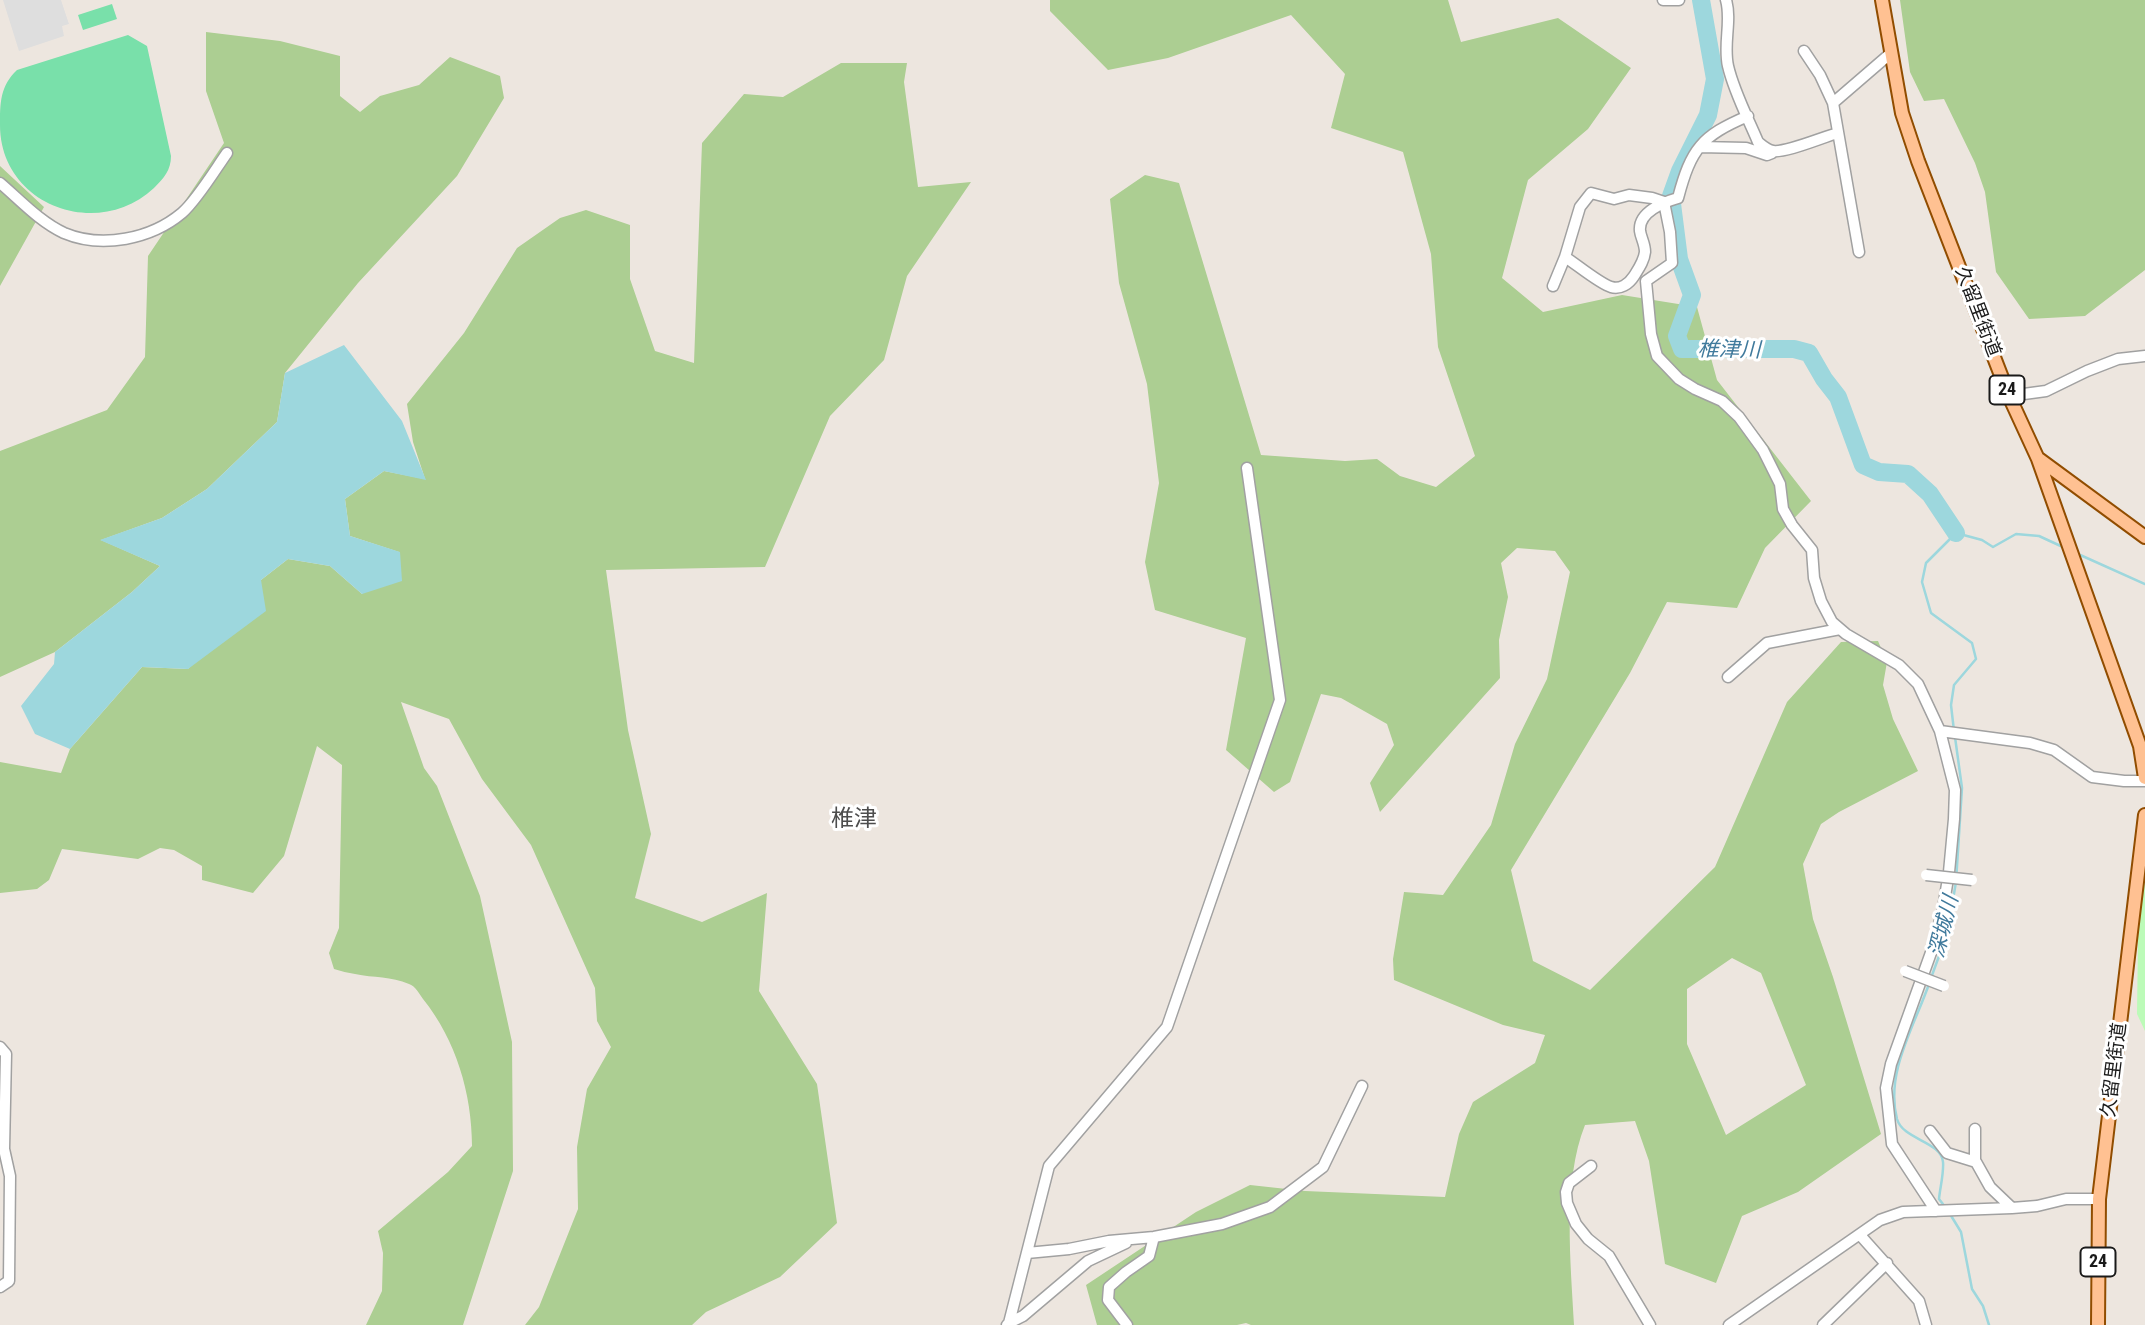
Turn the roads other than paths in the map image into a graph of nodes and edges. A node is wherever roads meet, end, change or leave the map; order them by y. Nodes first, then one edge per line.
1 (1663, 0) edge
2 (1679, 0) edge
3 (1726, 0) edge
4 (1882, 0) edge
5 (1804, 51) dead end
6 (1891, 52) junction
7 (1833, 103) junction
8 (1748, 116) junction
9 (1838, 132) junction
10 (1700, 147) junction
11 (1776, 152) junction
12 (228, 153) dead end
13 (0, 183) edge
14 (1664, 202) junction
15 (1859, 252) dead end
16 (1565, 257) junction
17 (1553, 286) dead end
18 (2145, 356) edge
19 (2009, 396) junction
20 (2038, 459) junction
21 (1247, 468) dead end
22 (2145, 537) edge
23 (1840, 629) junction
24 (1728, 677) dead end
25 (1940, 731) junction
26 (2145, 779) edge
27 (2145, 815) edge
28 (1926, 875) dead end
29 (1972, 880) dead end
30 (1905, 971) dead end
31 (1944, 986) dead end
32 (0, 1047) edge
33 (1362, 1086) dead end
34 (1975, 1129) dead end
35 (1930, 1131) dead end
36 (1975, 1161) junction
37 (1591, 1166) dead end
38 (2099, 1199) junction
39 (2012, 1208) junction
40 (1936, 1212) junction
41 (1860, 1235) junction
42 (1154, 1237) junction
43 (1136, 1238) junction
44 (1091, 1245) junction
45 (1027, 1253) junction
46 (1092, 1258) junction
47 (1887, 1263) junction
48 (0, 1287) edge
49 (1010, 1324) edge
50 (1127, 1325) edge
51 (1650, 1325) edge
52 (1729, 1325) edge
53 (1823, 1325) edge
54 (1926, 1325) edge
55 (2098, 1325) edge

1 - 2 street
3 - 8 street
4 - 6 main road, 久留里街道 / 24
5 - 7 street
6 - 7 street
6 - 19 main road, 久留里街道 / 24
7 - 9 street
8 - 10 street
8 - 11 street
9 - 11 street
9 - 15 street
10 - 11 street
10 - 14 street
12 - 13 street
14 - 16 street
14 - 16 street
14 - 23 street
16 - 17 street
18 - 19 street
19 - 20 main road, 久留里街道 / 24
20 - 22 main road
20 - 26 main road, 久留里街道 / 24
21 - 45 street
23 - 24 street
23 - 25 street
25 - 26 street
25 - 40 street
27 - 38 main road, 久留里街道 / 24
28 - 29 street, bridge
30 - 31 street, bridge
32 - 48 street
33 - 42 street
34 - 36 street
35 - 36 street
36 - 39 street
37 - 51 street
38 - 39 street
38 - 55 main road, 久留里街道 / 24
39 - 40 street
40 - 41 street
41 - 47 street
41 - 52 street
42 - 43 street
42 - 50 street
43 - 44 street
43 - 46 street
44 - 45 street
44 - 46 street
45 - 49 street
46 - 49 street
47 - 53 street
47 - 54 street

